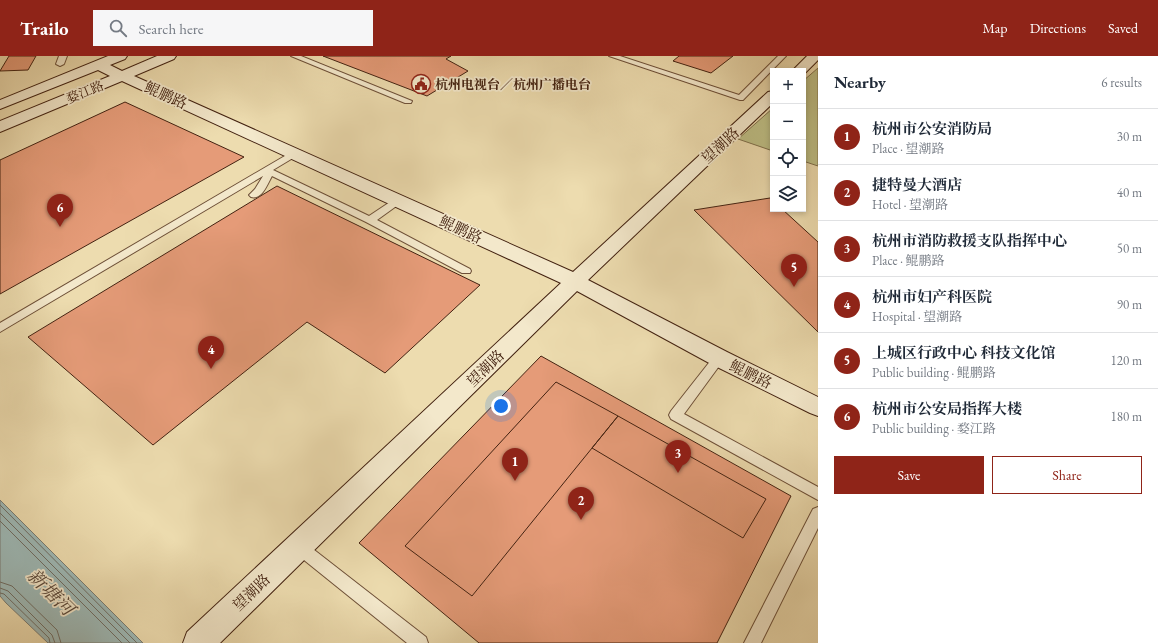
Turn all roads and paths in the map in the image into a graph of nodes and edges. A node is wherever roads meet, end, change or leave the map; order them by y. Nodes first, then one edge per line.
1 (64, 56) edge
2 (120, 56) edge
3 (169, 56) edge
4 (295, 56) edge
5 (613, 56) edge
6 (782, 56) edge
7 (815, 56) edge
8 (60, 64) dead end
9 (98, 65) junction
10 (802, 68) edge
11 (123, 76) junction
12 (770, 98) edge
13 (408, 101) dead end
14 (0, 105) edge
15 (0, 127) edge
16 (295, 153) junction
17 (268, 171) junction
18 (254, 194) dead end
19 (399, 200) junction
20 (370, 220) junction
21 (466, 271) dead end
22 (575, 281) junction
23 (0, 328) edge
24 (719, 358) junction
25 (818, 407) edge
26 (818, 494) edge
27 (818, 513) edge
28 (299, 547) junction
29 (204, 637) edge
30 (420, 643) edge
31 (752, 643) edge

1 - 8 lane
2 - 9 street, 婺江路
3 - 11 street, 婺江路
4 - 13 lane
5 - 6 lane
7 - 10 street
9 - 11 street, 鲲鹏路
9 - 14 street, 婺江路
11 - 15 street, 婺江路
11 - 16 street, 鲲鹏路
12 - 22 street, 望潮路
16 - 17 lane
16 - 19 street, 鲲鹏路
17 - 18 lane
17 - 20 lane
17 - 23 lane
19 - 20 lane
19 - 22 street, 鲲鹏路
20 - 21 lane
22 - 24 street, 鲲鹏路
22 - 28 street, 望潮路
24 - 25 street, 鲲鹏路
24 - 26 lane
27 - 31 lane
28 - 29 street, 望潮路
28 - 30 lane

